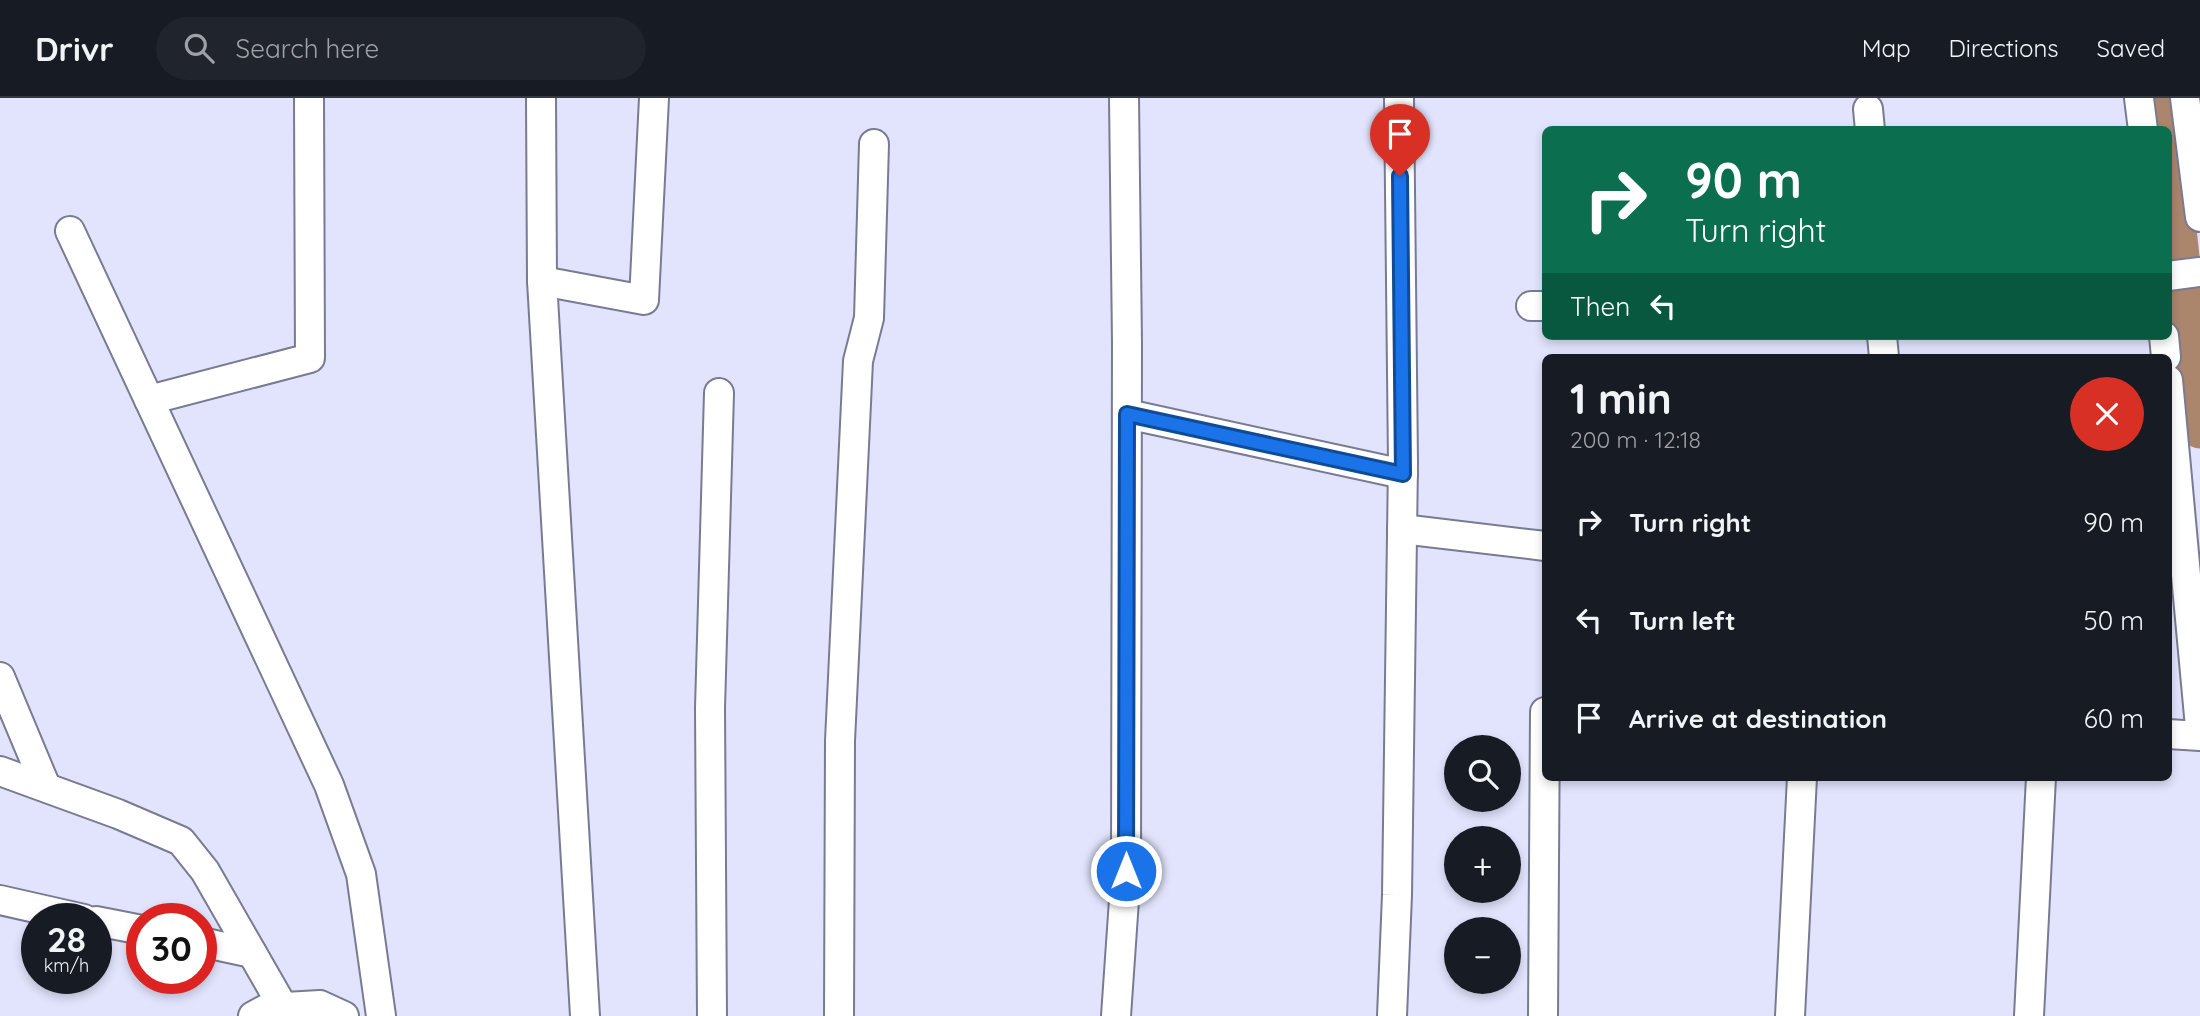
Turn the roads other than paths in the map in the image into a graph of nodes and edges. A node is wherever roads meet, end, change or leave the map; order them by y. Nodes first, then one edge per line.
1 (309, 98) edge
2 (541, 98) edge
3 (654, 98) edge
4 (1124, 98) edge
5 (1399, 98) edge
6 (2139, 98) edge
7 (2185, 98) edge
8 (2142, 126) edge
9 (874, 145) dead end
10 (2200, 218) edge
11 (70, 231) dead end
12 (542, 281) junction
13 (719, 393) dead end
14 (149, 400) junction
15 (1127, 414) junction
16 (2172, 462) edge
17 (1403, 474) junction
18 (1402, 529) junction
19 (1542, 546) edge
20 (2180, 626) edge
21 (0, 677) edge
22 (2200, 727) edge
23 (2172, 734) edge
24 (2200, 736) edge
25 (0, 771) edge
26 (1545, 781) edge
27 (1802, 781) edge
28 (2041, 781) edge
29 (46, 787) junction
30 (0, 900) edge
31 (21, 905) edge
32 (217, 945) edge
33 (252, 953) junction
34 (264, 1013) edge
35 (344, 1016) edge
36 (381, 1016) edge
37 (585, 1016) edge
38 (712, 1016) edge
39 (839, 1016) edge
40 (1116, 1016) edge
41 (1392, 1016) edge
42 (1543, 1016) edge
43 (1790, 1016) edge
44 (2029, 1016) edge

1 - 14 street
2 - 12 street
3 - 12 street
4 - 15 street
5 - 17 street
6 - 8 street
7 - 10 street
9 - 39 street
11 - 14 street
12 - 37 street
13 - 38 street
14 - 36 street
15 - 17 street
15 - 40 street
16 - 20 street
17 - 18 street
18 - 19 street
18 - 41 street
20 - 22 street
21 - 29 street
23 - 24 street
25 - 29 street
26 - 42 street
27 - 43 street
28 - 44 street
29 - 33 street
30 - 31 street
32 - 33 street
33 - 34 street
34 - 35 street

